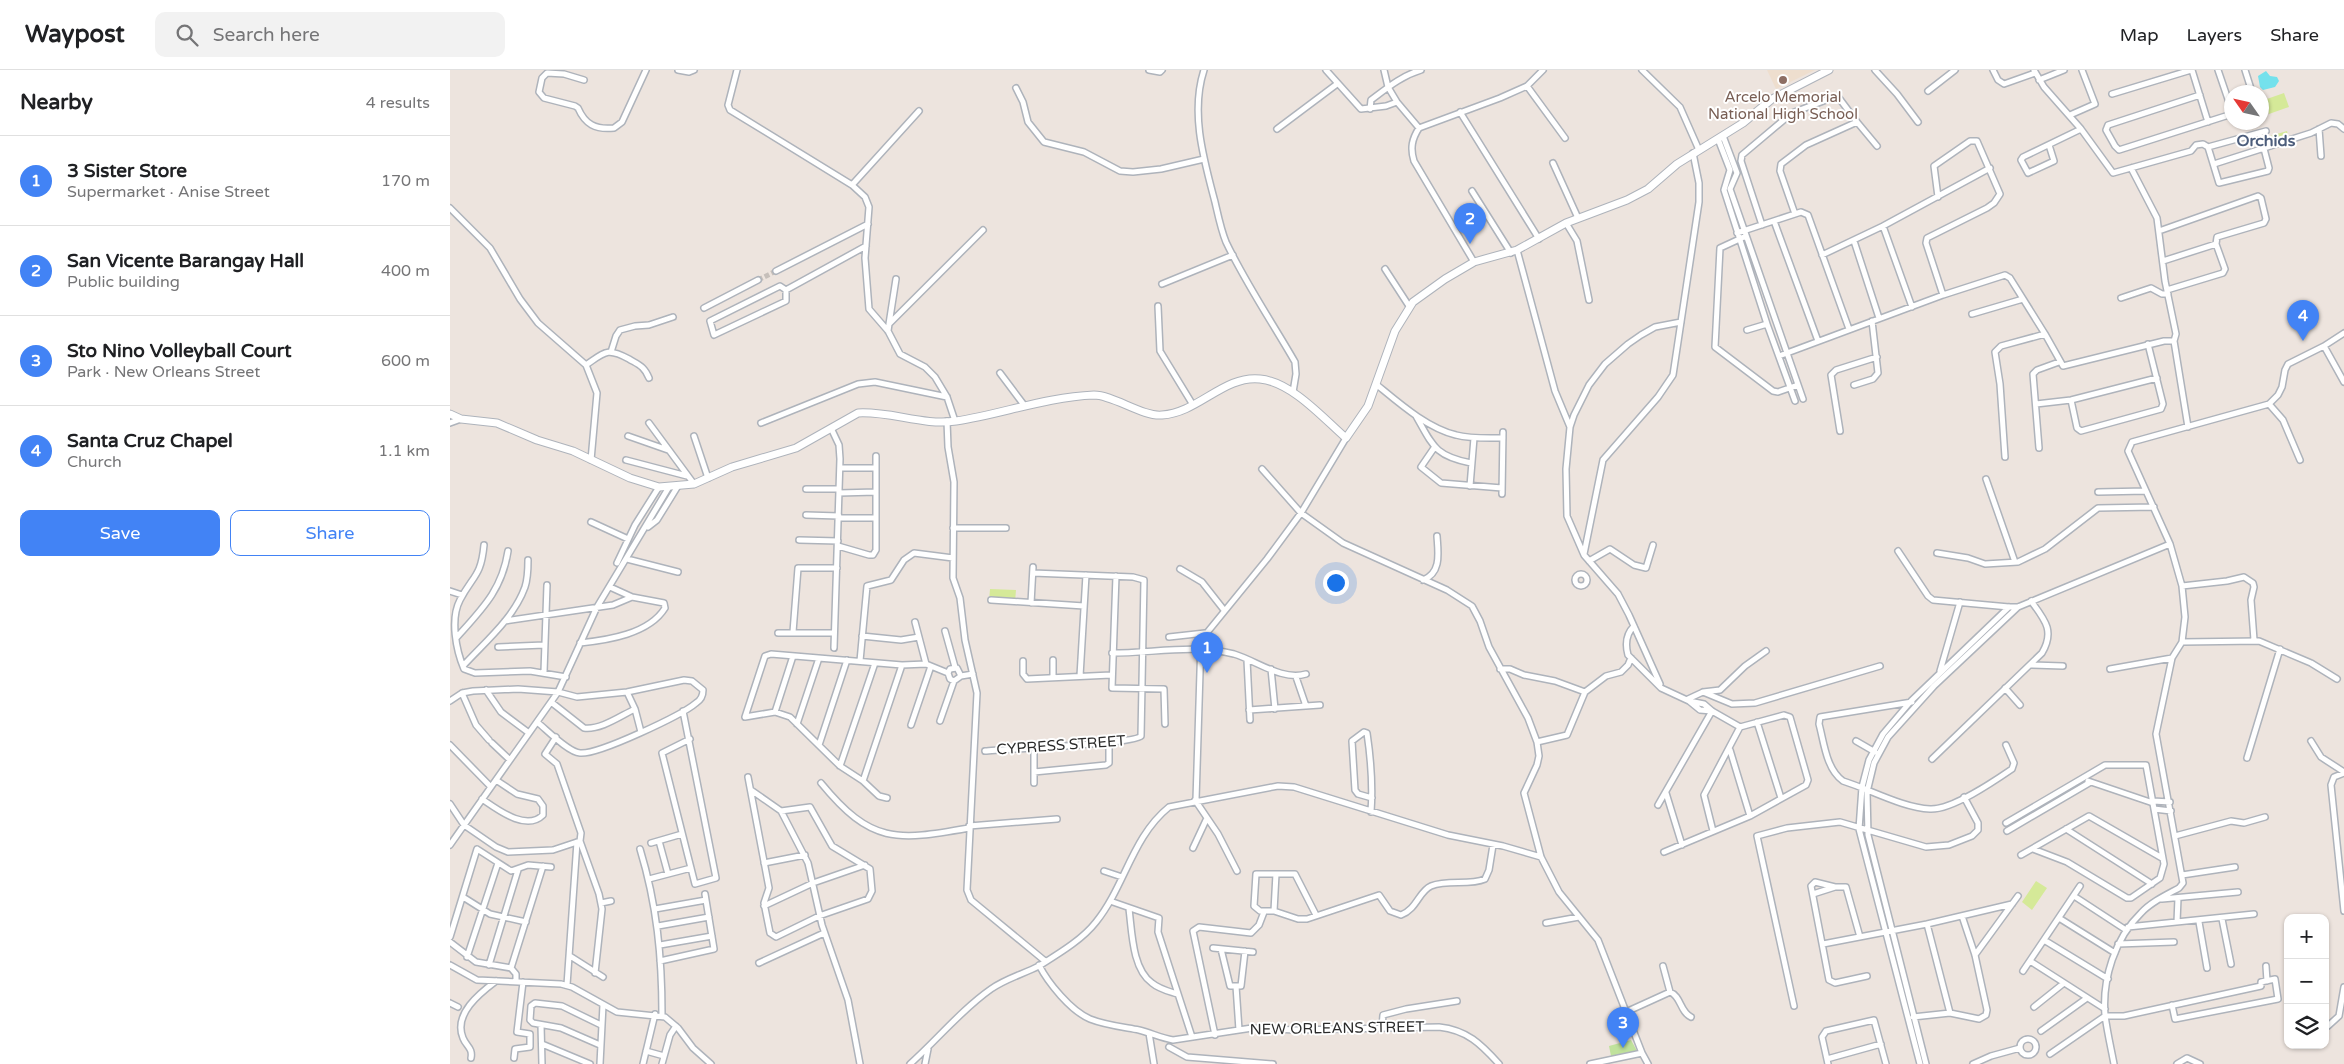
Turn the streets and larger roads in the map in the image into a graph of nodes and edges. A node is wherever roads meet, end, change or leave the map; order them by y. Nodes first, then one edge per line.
1 (646, 70) edge
2 (678, 70) edge
3 (694, 70) edge
4 (737, 70) edge
5 (1149, 70) edge
6 (1162, 70) edge
7 (1204, 70) edge
8 (1326, 70) edge
9 (1384, 70) edge
10 (1421, 70) edge
11 (1536, 70) edge
12 (1543, 70) edge
13 (1642, 70) edge
14 (1829, 70) edge
15 (1874, 70) edge
16 (1993, 70) edge
17 (2064, 70) edge
18 (2082, 70) edge
19 (2191, 70) edge
20 (2218, 70) edge
21 (2245, 70) edge
22 (1951, 71) edge
23 (2034, 71) edge
24 (1537, 76) junction
25 (584, 80) dead end
26 (2039, 80) junction
27 (1338, 84) junction
28 (2250, 85) edge
29 (1527, 86) junction
30 (1388, 87) junction
31 (1016, 88) dead end
32 (2224, 88) edge
33 (1928, 91) dead end
34 (2112, 94) dead end
35 (2200, 96) junction
36 (1397, 102) junction
37 (1370, 109) junction
38 (918, 111) dead end
39 (1460, 112) junction
40 (2070, 115) junction
41 (2224, 116) edge
42 (1857, 122) junction
43 (1918, 122) dead end
44 (2208, 122) junction
45 (1419, 128) junction
46 (2344, 128) edge
47 (1277, 129) dead end
48 (2081, 129) junction
49 (2319, 129) junction
50 (1720, 137) junction
51 (1565, 138) dead end
52 (2049, 145) junction
53 (1877, 146) dead end
54 (2208, 147) junction
55 (2264, 147) junction
56 (1696, 151) junction
57 (2321, 156) dead end
58 (1204, 159) junction
59 (1553, 162) dead end
60 (2214, 164) junction
61 (1990, 168) junction
62 (2131, 168) junction
63 (852, 185) junction
64 (1472, 191) dead end
65 (1938, 197) junction
66 (450, 208) edge
67 (1795, 214) junction
68 (1578, 218) junction
69 (1774, 221) junction
70 (1566, 223) junction
71 (868, 224) junction
72 (1762, 225) junction
73 (1883, 226) junction
74 (983, 230) dead end
75 (2159, 231) junction
76 (1745, 233) junction
77 (1738, 236) junction
78 (1539, 239) junction
79 (1854, 241) junction
80 (2216, 244) junction
81 (866, 246) junction
82 (1514, 251) junction
83 (1822, 255) junction
84 (1233, 256) junction
85 (2163, 261) junction
86 (1474, 262) junction
87 (1385, 268) dead end
88 (776, 271) tunnel mouth
89 (896, 279) dead end
90 (758, 280) tunnel mouth
91 (1162, 284) dead end
92 (786, 290) junction
93 (2167, 292) junction
94 (1943, 294) junction
95 (2121, 298) dead end
96 (2023, 299) junction
97 (1589, 300) dead end
98 (1158, 306) dead end
99 (1409, 306) junction
100 (1912, 307) junction
101 (704, 308) dead end
102 (1972, 314) dead end
103 (673, 318) dead end
104 (1879, 318) junction
105 (1872, 321) junction
106 (1681, 322) junction
107 (889, 324) junction
108 (1767, 324) junction
109 (1849, 329) junction
110 (1747, 330) dead end
111 (888, 331) junction
112 (2344, 333) edge
113 (2046, 334) junction
114 (1818, 341) junction
115 (2174, 342) junction
116 (2148, 344) junction
117 (2324, 346) junction
118 (611, 352) junction
119 (1787, 353) junction
120 (1778, 356) junction
121 (1877, 358) junction
122 (2059, 362) junction
123 (586, 365) junction
124 (1000, 373) dead end
125 (649, 378) dead end
126 (2157, 378) junction
127 (2344, 382) edge
128 (1377, 385) junction
129 (1798, 385) junction
130 (1854, 385) dead end
131 (1790, 388) junction
132 (1293, 392) junction
133 (947, 397) junction
134 (1803, 399) dead end
135 (2071, 400) junction
136 (1795, 401) dead end
137 (2036, 404) junction
138 (2268, 404) junction
139 (1024, 405) junction
140 (1193, 405) junction
141 (450, 414) edge
142 (1415, 416) junction
143 (461, 419) junction
144 (947, 421) junction
145 (955, 421) junction
146 (450, 422) edge
147 (649, 423) dead end
148 (761, 423) dead end
149 (1570, 427) junction
150 (2188, 427) junction
151 (830, 428) junction
152 (1840, 431) dead end
153 (1503, 432) dead end
154 (628, 436) dead end
155 (694, 436) dead end
156 (1346, 438) junction
157 (1474, 438) junction
158 (1503, 438) junction
159 (1434, 448) junction
160 (2039, 448) dead end
161 (668, 451) junction
162 (876, 456) dead end
163 (2005, 457) dead end
164 (591, 460) junction
165 (626, 460) dead end
166 (2300, 460) dead end
167 (1472, 463) junction
168 (840, 468) junction
169 (876, 468) junction
170 (1262, 470) dead end
171 (688, 476) junction
172 (708, 478) junction
173 (1986, 479) dead end
174 (694, 484) junction
175 (678, 486) junction
176 (1470, 486) junction
177 (659, 487) junction
178 (669, 487) junction
179 (806, 489) dead end
180 (839, 491) junction
181 (2146, 491) junction
182 (876, 492) junction
183 (2098, 492) dead end
184 (2154, 507) junction
185 (656, 508) junction
186 (662, 512) junction
187 (1300, 512) junction
188 (806, 515) dead end
189 (839, 517) junction
190 (876, 518) junction
191 (591, 522) dead end
192 (647, 527) junction
193 (953, 528) junction
194 (1006, 528) dead end
195 (1436, 536) dead end
196 (628, 539) junction
197 (799, 540) dead end
198 (484, 544) dead end
199 (838, 544) junction
200 (2170, 544) junction
201 (1653, 545) dead end
202 (508, 551) dead end
203 (1898, 552) dead end
204 (1937, 553) dead end
205 (1584, 555) junction
206 (953, 558) junction
207 (627, 559) junction
208 (528, 560) dead end
209 (1589, 561) junction
210 (2015, 562) junction
211 (617, 563) dead end
212 (837, 568) junction
213 (1594, 568) junction
214 (1180, 569) dead end
215 (678, 572) dead end
216 (1086, 575) junction
217 (1116, 576) junction
218 (1585, 576) dead end
219 (1423, 580) junction
220 (547, 585) dead end
221 (2182, 586) junction
222 (610, 587) junction
223 (450, 592) edge
224 (462, 596) junction
225 (632, 597) junction
226 (991, 600) dead end
227 (2031, 601) junction
228 (1960, 602) junction
229 (1031, 603) junction
230 (1084, 606) junction
231 (598, 607) junction
232 (2009, 607) junction
233 (2018, 607) junction
234 (1224, 610) junction
235 (545, 615) junction
236 (504, 621) junction
237 (915, 622) dead end
238 (1634, 626) junction
239 (946, 631) dead end
240 (793, 632) junction
241 (778, 633) dead end
242 (834, 633) junction
243 (1205, 633) junction
244 (862, 636) junction
245 (457, 637) junction
246 (919, 637) junction
247 (1169, 637) dead end
248 (2254, 640) junction
249 (2182, 642) junction
250 (580, 643) junction
251 (498, 646) dead end
252 (544, 646) junction
253 (834, 648) dead end
254 (1199, 648) junction
255 (2280, 649) junction
256 (1766, 651) dead end
257 (1112, 653) junction
258 (1142, 653) junction
259 (793, 656) junction
260 (819, 658) junction
261 (1630, 658) junction
262 (2172, 658) junction
263 (846, 660) junction
264 (1053, 660) dead end
265 (1247, 660) junction
266 (860, 661) junction
267 (1023, 661) dead end
268 (875, 663) junction
269 (902, 665) junction
270 (928, 665) junction
271 (2030, 665) junction
272 (462, 666) junction
273 (1880, 666) dead end
274 (2063, 666) dead end
275 (954, 667) junction
276 (1271, 669) junction
277 (1500, 669) junction
278 (2110, 669) dead end
279 (544, 672) junction
280 (948, 673) junction
281 (974, 674) junction
282 (1306, 674) dead end
283 (1942, 674) junction
284 (1111, 675) junction
285 (566, 676) junction
286 (961, 676) junction
287 (1080, 676) junction
288 (1053, 677) junction
289 (1296, 677) junction
290 (2337, 679) dead end
291 (954, 681) junction
292 (1142, 688) junction
293 (1662, 688) junction
294 (2005, 688) junction
295 (486, 690) junction
296 (558, 692) junction
297 (627, 692) junction
298 (1585, 692) junction
299 (1703, 692) junction
300 (462, 693) junction
301 (1688, 700) junction
302 (450, 701) edge
303 (1910, 701) junction
304 (551, 702) junction
305 (2020, 704) dead end
306 (1320, 705) dead end
307 (1915, 705) junction
308 (1306, 706) junction
309 (635, 708) junction
310 (1275, 708) junction
311 (1249, 710) junction
312 (683, 711) junction
313 (1712, 711) junction
314 (776, 712) junction
315 (1250, 720) dead end
316 (940, 721) dead end
317 (537, 722) junction
318 (1756, 722) junction
319 (797, 724) junction
320 (1165, 724) dead end
321 (911, 725) dead end
322 (1740, 727) junction
323 (641, 732) junction
324 (529, 734) junction
325 (556, 737) junction
326 (690, 739) junction
327 (2311, 741) dead end
328 (1537, 742) junction
329 (1856, 742) dead end
330 (1109, 743) junction
331 (450, 745) edge
332 (819, 745) junction
333 (2006, 745) dead end
334 (1034, 747) junction
335 (1730, 750) junction
336 (1873, 750) junction
337 (985, 751) dead end
338 (1879, 754) junction
339 (2247, 758) dead end
340 (1932, 759) dead end
341 (510, 760) junction
342 (840, 766) junction
343 (1034, 772) junction
344 (2344, 772) edge
345 (2085, 776) junction
346 (748, 777) dead end
347 (496, 780) junction
348 (863, 781) junction
349 (821, 783) dead end
350 (1034, 783) dead end
351 (2088, 783) junction
352 (491, 787) junction
353 (1865, 788) junction
354 (751, 790) junction
355 (1666, 793) junction
356 (1964, 797) junction
357 (887, 798) dead end
358 (1372, 798) junction
359 (1781, 798) junction
360 (482, 799) junction
361 (1195, 800) junction
362 (2170, 802) junction
363 (450, 804) edge
364 (2153, 804) junction
365 (1658, 805) dead end
366 (781, 811) junction
367 (2171, 811) junction
368 (1371, 812) junction
369 (1750, 816) junction
370 (2265, 817) dead end
371 (1206, 818) junction
372 (1057, 819) dead end
373 (2006, 823) dead end
374 (464, 825) junction
375 (1859, 826) junction
376 (969, 827) junction
377 (2066, 829) junction
378 (1867, 830) junction
379 (2008, 831) dead end
380 (1714, 832) junction
381 (682, 834) junction
382 (2175, 836) junction
383 (659, 841) junction
384 (579, 842) junction
385 (451, 843) edge
386 (651, 843) dead end
387 (1494, 844) junction
388 (1682, 845) junction
389 (1193, 848) dead end
390 (640, 849) dead end
391 (2033, 849) junction
392 (1664, 852) dead end
393 (805, 855) junction
394 (2021, 855) dead end
395 (1541, 857) junction
396 (2162, 858) junction
397 (764, 863) junction
398 (498, 864) junction
399 (864, 865) junction
400 (543, 866) junction
401 (552, 867) dead end
402 (2235, 867) dead end
403 (691, 868) junction
404 (518, 870) junction
405 (1104, 871) dead end
406 (1238, 871) dead end
407 (668, 874) junction
408 (1276, 874) junction
409 (2182, 875) junction
410 (1122, 877) junction
411 (1879, 877) junction
412 (649, 879) junction
413 (1872, 879) junction
414 (813, 883) junction
415 (2152, 884) junction
416 (2080, 886) dead end
417 (1835, 887) junction
418 (2238, 892) dead end
419 (705, 894) dead end
420 (1813, 894) junction
421 (2018, 896) dead end
422 (2074, 896) junction
423 (463, 897) junction
424 (2178, 898) junction
425 (706, 900) junction
426 (2158, 900) junction
427 (611, 901) dead end
428 (1110, 901) junction
429 (601, 903) junction
430 (2012, 904) junction
431 (764, 906) junction
432 (655, 909) junction
433 (1129, 909) junction
434 (483, 910) junction
435 (1274, 911) junction
436 (1264, 912) junction
437 (2344, 912) edge
438 (2254, 914) dead end
439 (1316, 915) junction
440 (819, 916) junction
441 (1962, 916) junction
442 (708, 917) junction
443 (1580, 917) junction
444 (504, 918) junction
445 (2059, 918) junction
446 (2222, 919) junction
447 (526, 922) junction
448 (2177, 922) junction
449 (2199, 922) junction
450 (1546, 923) dead end
451 (1927, 924) junction
452 (658, 926) junction
453 (2127, 928) junction
454 (1893, 931) junction
455 (824, 932) junction
456 (1885, 932) junction
457 (450, 936) edge
458 (712, 936) junction
459 (1860, 937) junction
460 (2044, 940) junction
461 (450, 942) edge
462 (2174, 942) dead end
463 (1822, 944) junction
464 (2118, 944) junction
465 (660, 946) junction
466 (1213, 948) dead end
467 (1221, 949) junction
468 (1245, 951) junction
469 (1253, 952) dead end
470 (2115, 953) junction
471 (1975, 955) junction
472 (570, 956) junction
473 (467, 957) junction
474 (660, 961) junction
475 (2030, 961) junction
476 (1045, 962) junction
477 (759, 963) dead end
478 (450, 964) edge
479 (2231, 964) dead end
480 (489, 965) junction
481 (1039, 965) junction
482 (1663, 966) dead end
483 (2266, 966) dead end
484 (511, 968) junction
485 (2207, 968) dead end
486 (2023, 971) dead end
487 (595, 972) junction
488 (1904, 973) junction
489 (1867, 976) dead end
490 (1896, 976) junction
491 (603, 977) dead end
492 (2108, 979) junction
493 (496, 981) junction
494 (2267, 981) junction
495 (516, 982) junction
496 (523, 982) junction
497 (2064, 983) junction
498 (567, 985) junction
499 (1236, 986) junction
500 (2344, 987) edge
501 (1670, 992) junction
502 (1177, 994) junction
503 (2087, 998) junction
504 (450, 1002) edge
505 (1457, 1002) dead end
506 (603, 1005) junction
507 (2172, 1005) junction
508 (1794, 1006) dead end
509 (458, 1007) dead end
510 (2034, 1007) dead end
511 (2105, 1009) junction
512 (1626, 1012) junction
513 (1950, 1013) junction
514 (655, 1014) junction
515 (662, 1015) junction
516 (2105, 1016) junction
517 (1691, 1017) dead end
518 (1914, 1017) junction
519 (1908, 1019) junction
520 (541, 1025) junction
521 (602, 1025) junction
522 (2329, 1025) edge
523 (676, 1026) junction
524 (1382, 1027) junction
525 (1239, 1030) junction
526 (2041, 1031) dead end
527 (1150, 1033) junction
528 (1215, 1035) junction
529 (1192, 1037) junction
530 (542, 1044) junction
531 (1881, 1044) junction
532 (600, 1045) junction
533 (1169, 1047) dead end
534 (928, 1048) junction
535 (2020, 1048) dead end
536 (646, 1051) junction
537 (1920, 1052) junction
538 (1642, 1053) junction
539 (2050, 1054) dead end
540 (664, 1056) junction
541 (471, 1058) dead end
542 (514, 1058) dead end
543 (1827, 1061) edge
544 (704, 1062) edge
545 (1231, 1063) edge
546 (542, 1064) edge
547 (590, 1064) edge
548 (600, 1064) edge
549 (643, 1064) edge
550 (662, 1064) edge
551 (711, 1064) edge
552 (860, 1064) edge
553 (910, 1064) edge
554 (925, 1064) edge
555 (1154, 1064) edge
556 (1273, 1064) edge
557 (1499, 1064) edge
558 (1590, 1064) edge
559 (1648, 1064) edge
560 (1886, 1064) edge
561 (1920, 1064) edge
562 (1926, 1064) edge
563 (1973, 1064) edge
564 (2114, 1064) edge
565 (2177, 1064) edge
566 (2200, 1064) edge

1 - 25 street
2 - 3 street
4 - 63 street
5 - 6 street
7 - 58 street
8 - 27 street
9 - 30 street
10 - 30 street
11 - 24 street
12 - 24 street
13 - 56 street
14 - 50 street
15 - 43 street
16 - 23 street
17 - 26 street
18 - 40 street
19 - 34 street
19 - 35 street
20 - 32 street
21 - 28 street
22 - 33 street
23 - 26 street
24 - 29 street
26 - 40 street
27 - 37 street
27 - 47 street
29 - 39 street
29 - 51 street
30 - 36 street
30 - 37 street
31 - 58 street
35 - 44 street
35 - 44 street
36 - 37 street
36 - 45 street
38 - 63 street
39 - 45 street
39 - 78 street
40 - 48 street
41 - 44 street
42 - 53 street
42 - 67 street
42 - 72 street
45 - 86 street
46 - 49 street
48 - 52 street
48 - 62 street
49 - 55 street
49 - 57 street
50 - 56 street
50 - 76 street
50 - 77 street
52 - 52 street
54 - 55 street
54 - 60 street
54 - 62 street
55 - 60 street
55 - 60 street
56 - 68 street
56 - 106 street
58 - 84 street
59 - 68 street
61 - 65 street
61 - 65 street
61 - 94 street
62 - 75 street
63 - 71 street
64 - 82 street
65 - 73 street
66 - 123 street
67 - 69 street
67 - 83 street
68 - 70 street
69 - 72 street
69 - 114 street
70 - 78 street
70 - 97 street
71 - 81 street
71 - 88 street
72 - 76 street
73 - 79 street
73 - 100 street
74 - 107 street
75 - 80 street
75 - 85 street
76 - 77 street
76 - 119 street
77 - 108 street
77 - 131 street
78 - 82 street
79 - 83 street
79 - 104 street
80 - 85 street
80 - 93 street
81 - 92 street
81 - 111 street
82 - 86 street
82 - 149 street
83 - 109 street
84 - 91 street
84 - 132 street
85 - 93 street
86 - 99 street
87 - 99 street
89 - 107 street
90 - 101 street
92 - 92 street
93 - 95 street
93 - 115 street
94 - 96 street
94 - 100 street
96 - 102 street
96 - 113 street
98 - 140 street
99 - 128 street
100 - 104 street
103 - 118 street
104 - 105 street
105 - 109 street
105 - 121 street
106 - 149 street
106 - 205 street
107 - 111 street
108 - 110 street
108 - 120 street
109 - 114 street
111 - 133 street
112 - 117 street
113 - 122 street
113 - 163 street
114 - 119 street
115 - 116 street
115 - 150 street
116 - 122 street
116 - 126 street
117 - 127 street
117 - 138 street
118 - 123 street
118 - 125 street
119 - 120 street
119 - 129 street
120 - 131 street
121 - 130 street
121 - 152 street
122 - 137 street
123 - 164 street
124 - 139 street
126 - 135 street
126 - 135 street
128 - 142 street
128 - 156 street
129 - 131 street
129 - 134 street
131 - 136 street
132 - 140 street
132 - 156 street
133 - 145 street
133 - 148 street
135 - 137 street
137 - 160 street
138 - 150 street
138 - 166 street
139 - 140 street
139 - 145 street
141 - 143 street
142 - 157 street
142 - 159 street
143 - 146 street
143 - 164 street
144 - 145 street
144 - 151 street
144 - 193 street
147 - 161 street
149 - 205 street
150 - 181 street
151 - 168 street
151 - 172 street
153 - 158 street
154 - 161 street
155 - 172 street
156 - 187 street
157 - 158 street
157 - 167 street
158 - 176 street
159 - 167 street
159 - 176 street
161 - 171 street
162 - 169 street
164 - 177 street
165 - 171 street
167 - 176 street
168 - 169 street
168 - 180 street
169 - 182 street
170 - 187 street
171 - 174 street
172 - 174 street
173 - 210 street
174 - 175 street
175 - 178 street
175 - 186 street
177 - 178 street
177 - 196 street
178 - 185 street
179 - 180 street
180 - 182 street
180 - 189 street
181 - 183 street
181 - 184 street
182 - 190 street
184 - 200 street
184 - 210 street
185 - 186 street
185 - 192 street
186 - 192 street
187 - 219 street
187 - 234 street
188 - 189 street
189 - 190 street
189 - 199 street
190 - 199 street
191 - 196 street
192 - 207 street
193 - 194 street
193 - 206 street
195 - 219 street
196 - 211 street
197 - 199 street
198 - 224 street
199 - 212 street
200 - 221 street
200 - 227 street
201 - 209 street
202 - 245 street
203 - 228 street
204 - 210 street
205 - 209 street
206 - 244 street
206 - 281 street
207 - 215 street
207 - 222 street
208 - 236 street
209 - 213 street
212 - 240 street
212 - 242 street
213 - 218 street
213 - 238 street
214 - 234 street
216 - 217 street
216 - 229 street
216 - 230 street
217 - 257 street
217 - 258 street
219 - 277 street
220 - 235 street
221 - 248 street
221 - 249 street
222 - 225 street
222 - 231 street
223 - 224 street
224 - 245 street
225 - 231 street
225 - 250 street
226 - 229 street
227 - 233 street
227 - 271 street
228 - 232 street
228 - 283 street
229 - 230 street
230 - 287 street
231 - 235 street
231 - 250 street
232 - 233 street
232 - 283 street
233 - 283 street
234 - 243 street
235 - 236 street
235 - 252 street
236 - 272 street
237 - 246 street
238 - 261 street
238 - 293 street
239 - 275 street
240 - 241 street
240 - 242 street
242 - 253 street
243 - 247 street
243 - 254 street
244 - 246 street
244 - 266 street
245 - 272 street
246 - 270 street
248 - 249 street
248 - 255 street
249 - 262 street
250 - 285 street
251 - 252 street
252 - 279 street
254 - 258 street
254 - 265 street
254 - 361 street
255 - 290 street
255 - 339 street
256 - 299 street
257 - 258 street
257 - 284 street
258 - 292 street
259 - 260 street
259 - 314 street
259 - 314 street
260 - 263 street
260 - 319 street
261 - 293 street
261 - 298 street
262 - 278 street
262 - 362 street
263 - 266 street
263 - 332 street
264 - 288 street
265 - 276 street
265 - 311 street
266 - 268 street
267 - 288 street
268 - 269 street
268 - 342 street
269 - 270 street
269 - 348 street
270 - 280 street
270 - 321 street
271 - 274 street
271 - 294 street
272 - 279 street
273 - 299 street
275 - 280 street
275 - 286 street
276 - 289 street
276 - 310 street
277 - 298 street
277 - 328 street
279 - 285 street
280 - 291 street
281 - 286 street
281 - 376 street
282 - 289 street
283 - 303 street
283 - 307 street
284 - 287 street
284 - 292 street
285 - 296 street
286 - 291 street
287 - 288 street
289 - 308 street
291 - 316 street
292 - 320 street
292 - 330 street, CYPRESS STREET
293 - 301 street
294 - 305 street
294 - 340 street
295 - 296 street
295 - 300 street
295 - 324 street
296 - 297 street
296 - 304 street
297 - 309 street
297 - 312 street
298 - 328 street
299 - 301 street
300 - 302 street
300 - 341 street
301 - 313 street
303 - 307 street
303 - 336 street
303 - 353 street
304 - 309 street
304 - 317 street
306 - 308 street
307 - 338 street
308 - 310 street
309 - 323 street
310 - 311 street
311 - 315 street
312 - 323 street
312 - 326 street
313 - 322 street
313 - 355 street
314 - 319 street
317 - 324 street
317 - 325 street
318 - 322 street
318 - 359 street
318 - 359 street
319 - 332 street
322 - 335 street
323 - 325 street
324 - 341 street
325 - 384 street
326 - 381 street
326 - 403 street
327 - 344 street
328 - 395 street
329 - 336 street
330 - 334 street, CYPRESS STREET
330 - 343 street
331 - 352 street
332 - 342 street
333 - 356 street
334 - 337 street, CYPRESS STREET
334 - 343 street
335 - 369 street
335 - 380 street
336 - 338 street
336 - 353 street
338 - 353 street
341 - 347 street
342 - 348 street
343 - 350 street
344 - 437 street
345 - 351 street
345 - 364 street
345 - 373 street
346 - 354 street
347 - 352 street
347 - 360 street
348 - 357 street
349 - 376 street
351 - 364 street
351 - 379 street
352 - 360 street
353 - 356 street
353 - 375 street
353 - 378 street
354 - 366 street
354 - 397 street
355 - 365 street
355 - 388 street
356 - 378 street
358 - 358 street
358 - 368 street
359 - 369 street
360 - 374 street
361 - 368 street
361 - 371 street
361 - 410 street
362 - 364 street
362 - 367 street
363 - 374 street
364 - 367 street
364 - 396 street
366 - 393 street
366 - 399 street
367 - 382 street
368 - 387 street
369 - 380 street
370 - 382 street
371 - 389 street
371 - 406 street
372 - 376 street
374 - 384 street
374 - 385 street
375 - 378 street
375 - 413 street
375 - 508 street
376 - 476 street
377 - 391 street
377 - 396 street
377 - 415 street
378 - 411 street
380 - 388 street
381 - 383 street
381 - 403 street
382 - 409 street
383 - 386 street
383 - 407 street
384 - 429 street
384 - 472 street
387 - 395 street
387 - 439 street
388 - 392 street
390 - 412 street
391 - 394 street
391 - 415 street
393 - 397 street
393 - 414 street
395 - 443 street
396 - 415 street
397 - 431 street
398 - 404 street
398 - 423 street
398 - 434 street
399 - 414 street
399 - 440 street
400 - 401 street
400 - 404 street
400 - 447 street
402 - 409 street
403 - 407 street
404 - 444 street
405 - 410 street
407 - 412 street
408 - 435 street
408 - 436 street
408 - 439 street
409 - 426 street
410 - 428 street
411 - 413 street
411 - 454 street
412 - 432 street
413 - 456 street
414 - 431 street
414 - 440 street
416 - 422 street
417 - 420 street
417 - 420 street
417 - 459 street
418 - 424 street
419 - 425 street
420 - 463 street
421 - 430 street
422 - 445 street
422 - 453 street
423 - 434 street
423 - 457 street
424 - 426 street
424 - 448 street
425 - 432 street
425 - 442 street
426 - 453 street
427 - 429 street
428 - 433 street
428 - 476 street
429 - 487 street
430 - 441 street
430 - 471 street
431 - 440 street
432 - 452 street
433 - 502 street
433 - 502 street
434 - 444 street
434 - 473 street
435 - 436 street
435 - 439 street
436 - 528 street
438 - 446 street
440 - 455 street
441 - 451 street
441 - 471 street
442 - 452 street
442 - 458 street
443 - 450 street
443 - 512 street
444 - 447 street
444 - 480 street
445 - 460 street
445 - 470 street
446 - 449 street
446 - 479 street
447 - 484 street
448 - 449 street
448 - 453 street
449 - 485 street
451 - 454 street
451 - 513 street
452 - 465 street
453 - 464 street
454 - 456 street
454 - 488 street
455 - 477 street
455 - 552 street
456 - 459 street
456 - 490 street
458 - 465 street
458 - 474 street
459 - 463 street
460 - 475 street
460 - 492 street
461 - 473 street
462 - 464 street
463 - 489 street
464 - 470 street
465 - 474 street
466 - 467 street
467 - 468 street
467 - 499 street
468 - 469 street
468 - 499 street
470 - 492 street
471 - 513 street
472 - 487 street
472 - 498 street
473 - 480 street
474 - 515 street
475 - 486 street
475 - 497 street
476 - 481 street
478 - 493 street
480 - 484 street
481 - 527 street, NEW ORLEANS STREET
481 - 534 street
482 - 501 street
483 - 494 street
484 - 495 street
487 - 491 street
488 - 490 street
488 - 518 street
490 - 519 street
492 - 511 street
493 - 495 street
493 - 541 street
494 - 507 street
494 - 507 street
495 - 496 street
496 - 498 street
496 - 542 street
497 - 503 street
497 - 510 street
498 - 506 street
499 - 525 street
500 - 522 street
501 - 512 street
501 - 517 street
502 - 529 street
503 - 511 street
503 - 526 street
504 - 509 street
505 - 524 street
506 - 514 street
506 - 521 street
507 - 516 street
511 - 516 street
512 - 538 street
513 - 518 street
514 - 515 street
514 - 536 street
515 - 523 street
516 - 539 street
516 - 564 street
518 - 519 street
518 - 537 street
519 - 537 street
520 - 521 street
520 - 530 street
520 - 532 street
521 - 532 street
523 - 540 street
523 - 544 street
524 - 525 street, NEW ORLEANS STREET
524 - 557 street, NEW ORLEANS STREET
525 - 528 street, NEW ORLEANS STREET
527 - 529 street, NEW ORLEANS STREET
527 - 555 street
528 - 529 street, NEW ORLEANS STREET
530 - 546 street
530 - 547 street
531 - 543 street
531 - 543 street
531 - 560 street
532 - 548 street
533 - 545 street
534 - 553 street
534 - 554 street
535 - 563 street
536 - 540 street
536 - 549 street
537 - 561 street
537 - 562 street
538 - 558 street
538 - 559 street
540 - 550 street
544 - 551 street
545 - 556 street
565 - 566 street

